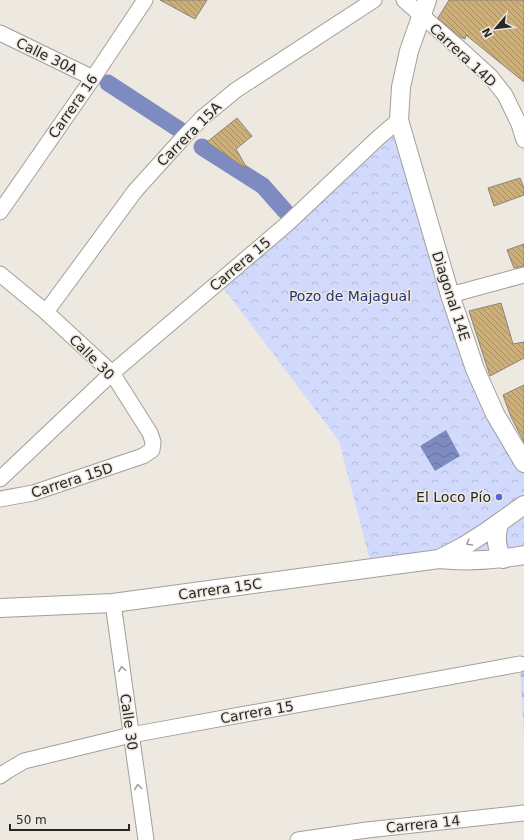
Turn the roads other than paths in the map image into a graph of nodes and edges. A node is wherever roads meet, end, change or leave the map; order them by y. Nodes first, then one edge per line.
1 (145, 0) edge
2 (374, 0) edge
3 (404, 0) edge
4 (424, 8) edge
5 (0, 33) edge
6 (93, 78) junction
7 (399, 120) junction
8 (524, 140) edge
9 (0, 212) edge
10 (0, 274) edge
11 (524, 275) edge
12 (450, 296) junction
13 (46, 312) junction
14 (112, 373) junction
15 (143, 456) joint
16 (524, 463) edge
17 (0, 479) edge
18 (0, 499) edge
19 (524, 505) edge
20 (499, 524) junction
21 (524, 555) edge
22 (440, 559) junction
23 (503, 559) junction
24 (113, 603) junction
25 (0, 608) edge
26 (520, 664) dead end
27 (131, 735) junction
28 (0, 776) edge
29 (524, 813) edge
30 (368, 835) edge
31 (146, 840) edge
32 (298, 840) edge

1 - 6 street, Carrera 16
2 - 13 street, Carrera 15A
3 - 4 street
4 - 7 street
4 - 8 street, Carrera 14D
5 - 6 street, Calle 30A
6 - 9 street, Carrera 16
7 - 12 street, Diagonal 14E
7 - 14 street, Carrera 15
10 - 13 street, Calle 30
11 - 12 street
12 - 16 street, Diagonal 14E
13 - 14 street, Calle 30
14 - 15 street, Calle 30
14 - 17 street, Carrera 15
15 - 18 street, Carrera 15D
19 - 20 street, Carrera 15C
20 -> 22 street, Carrera 15C
20 - 23 street
21 - 23 street, Carrera 15C
22 - 23 street, Carrera 15C
22 - 24 street, Carrera 15C
24 - 25 street, Carrera 15C
27 -> 24 street, Calle 30
26 - 27 street, Carrera 15
27 - 28 street, Carrera 15
31 -> 27 street, Calle 30
29 - 30 street, Carrera 14
30 - 32 street, Carrera 14

